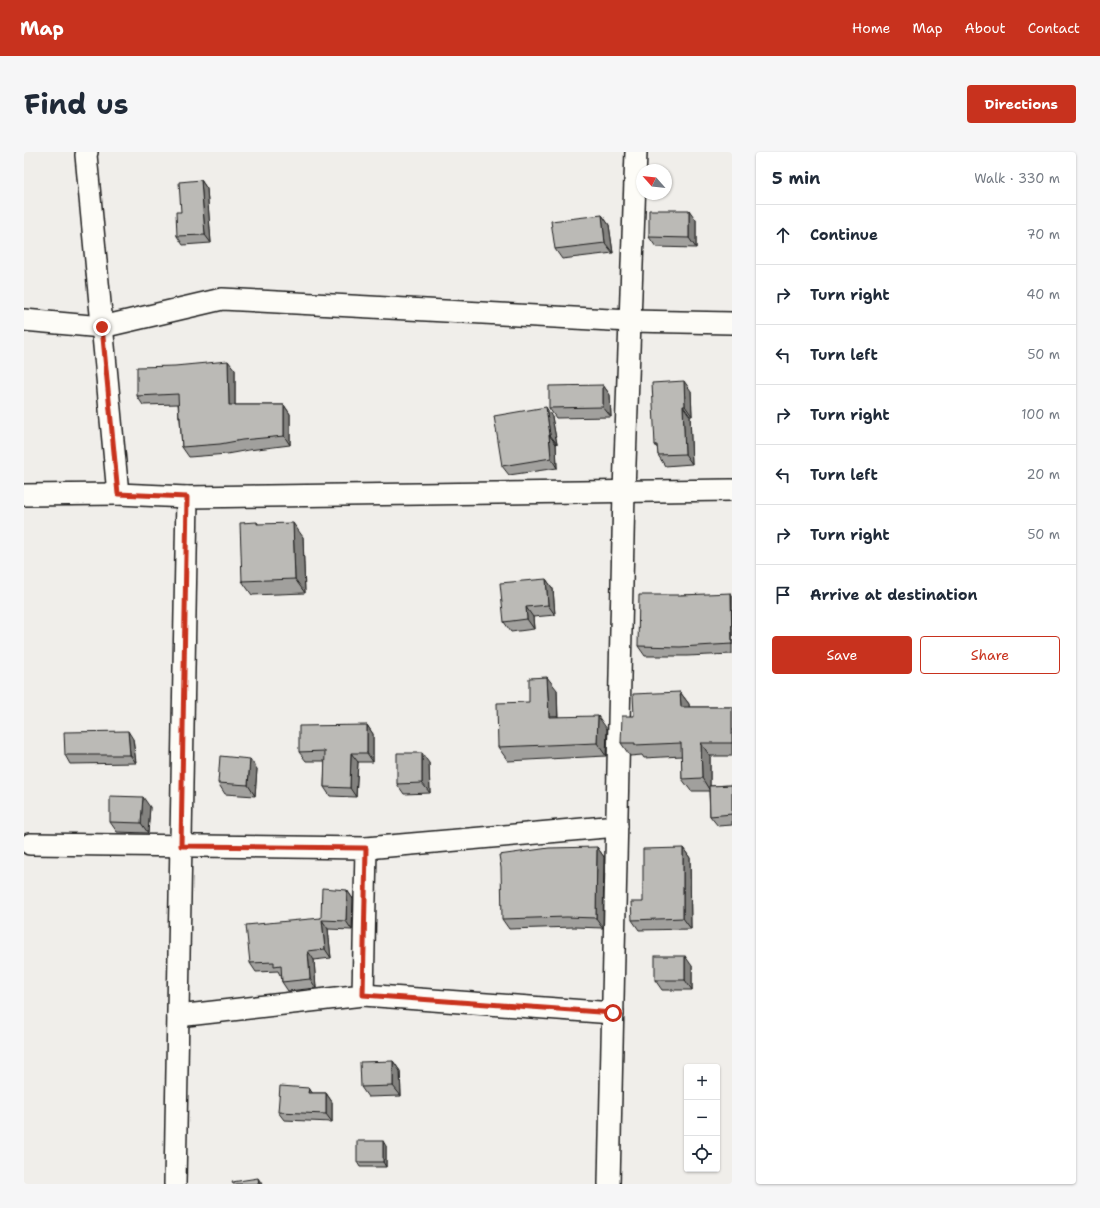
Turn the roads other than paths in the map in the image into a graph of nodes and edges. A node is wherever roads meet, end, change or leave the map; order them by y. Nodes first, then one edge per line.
1 (87, 152) edge
2 (636, 152) edge
3 (24, 320) edge
4 (630, 321) junction
5 (732, 323) edge
6 (102, 327) junction
7 (732, 490) edge
8 (624, 492) junction
9 (118, 494) junction
10 (24, 495) edge
11 (187, 497) junction
12 (617, 826) junction
13 (30, 844) dead end
14 (181, 846) junction
15 (366, 848) junction
16 (363, 995) junction
17 (613, 1013) junction
18 (178, 1016) junction
19 (175, 1184) edge
20 (609, 1184) edge

1 - 6 street
2 - 4 street
3 - 6 street
4 - 5 street
4 - 6 street
4 - 8 street
6 - 9 street
7 - 8 street
8 - 11 street
8 - 12 street
9 - 10 street
9 - 11 street
11 - 14 street
12 - 15 street
12 - 17 street
13 - 14 street
14 - 15 street
14 - 18 street
15 - 16 street
16 - 17 street
16 - 18 street
17 - 20 street
18 - 19 street

